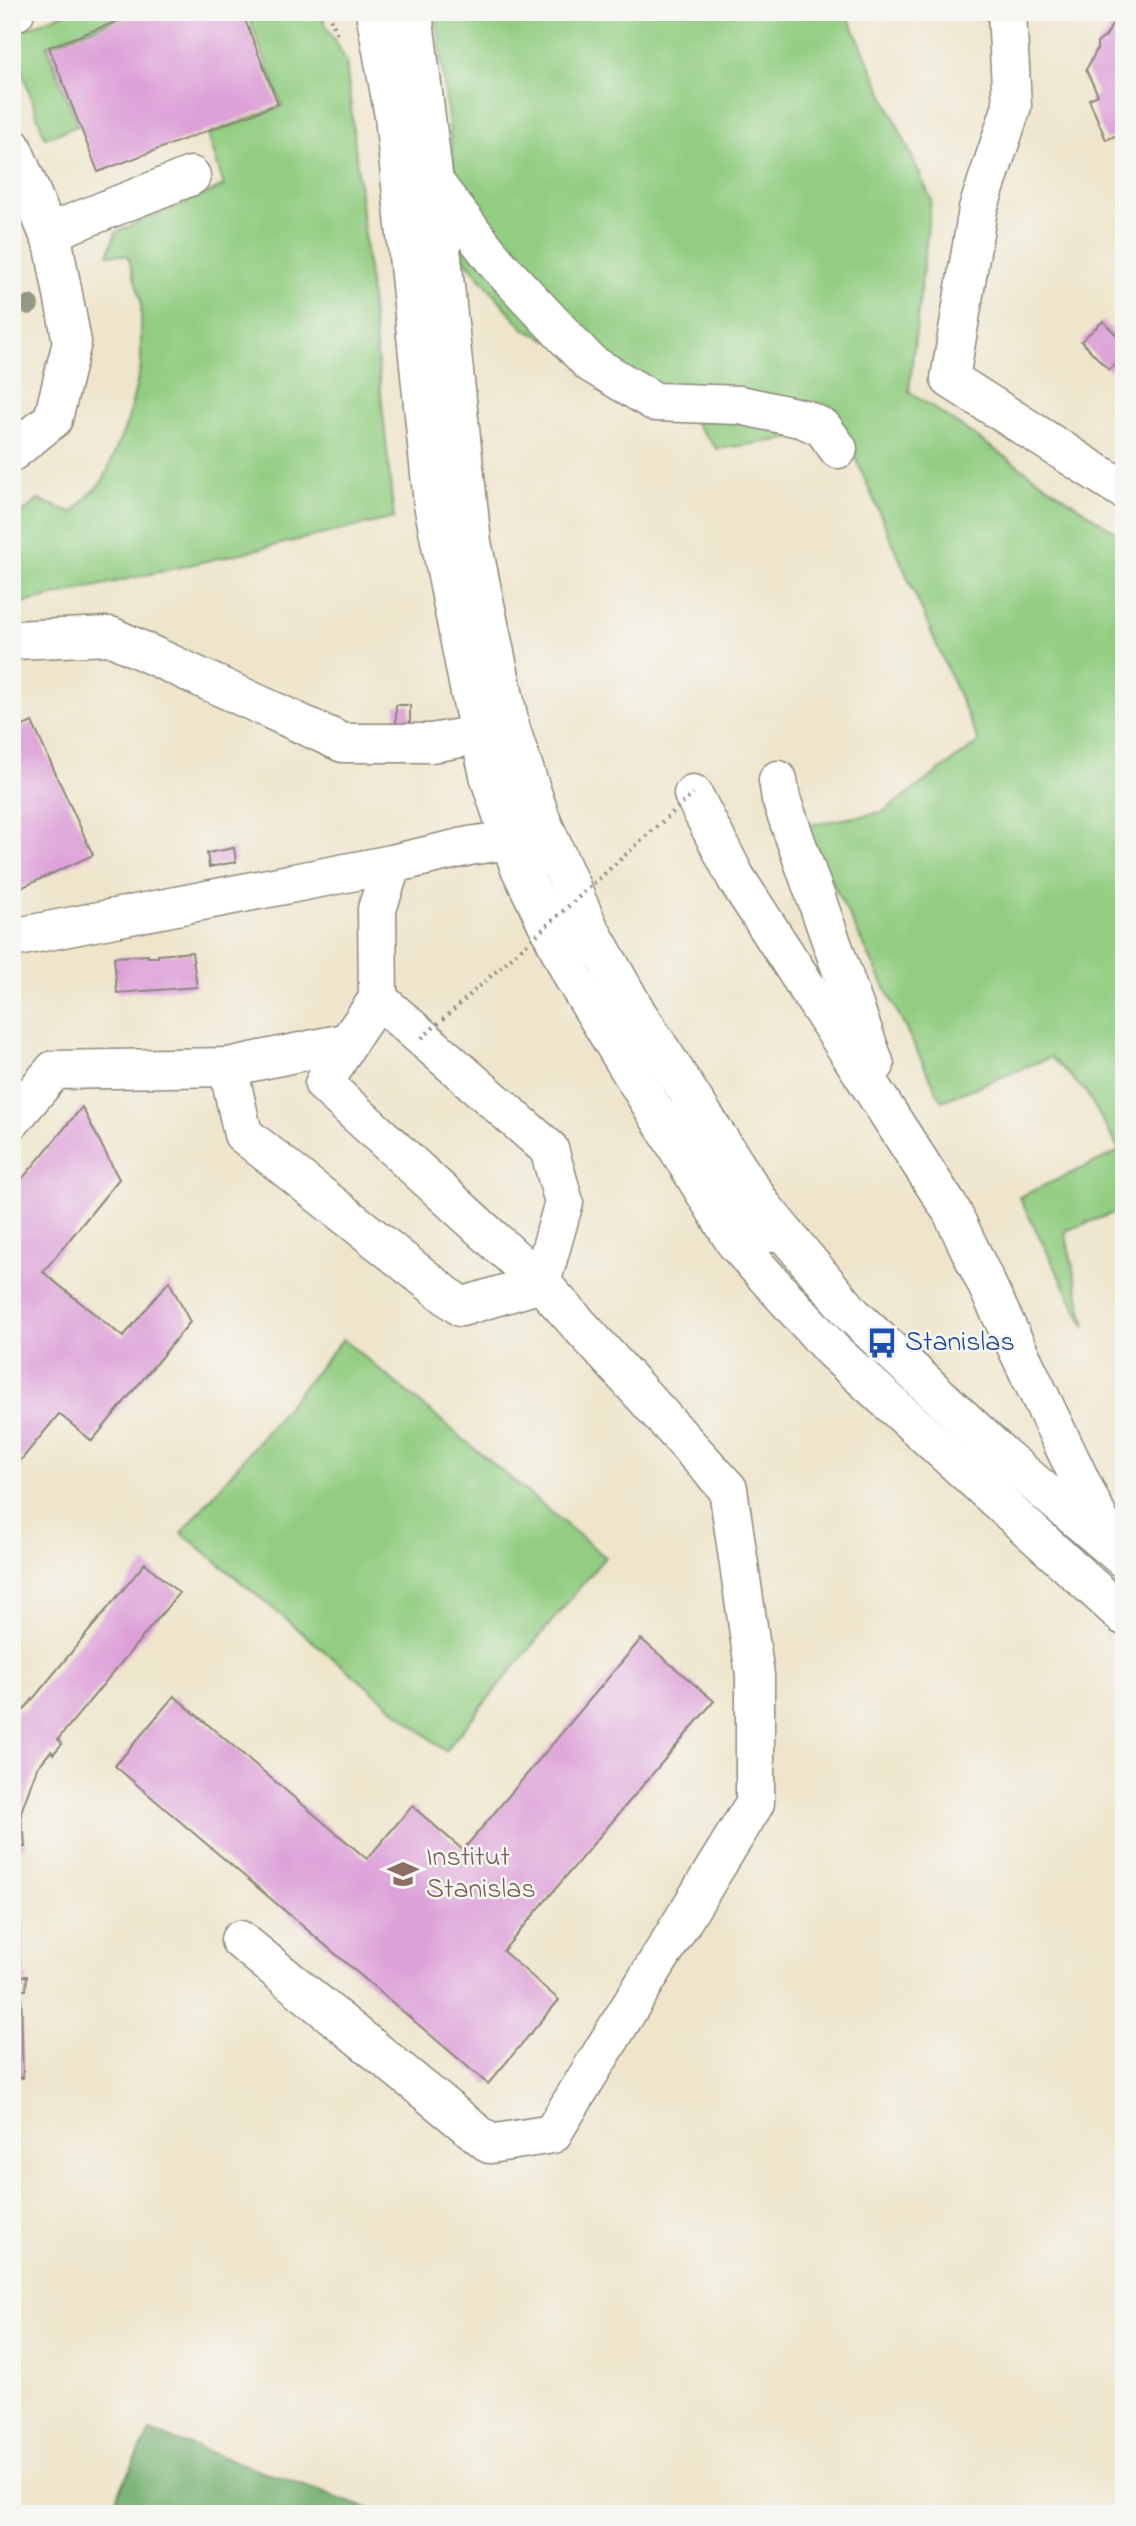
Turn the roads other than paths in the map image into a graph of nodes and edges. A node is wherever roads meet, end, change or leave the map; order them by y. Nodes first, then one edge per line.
1 (375, 12) edge
2 (413, 12) edge
3 (1007, 12) edge
4 (12, 147) edge
5 (191, 176) dead end
6 (434, 183) junction
7 (48, 233) junction
8 (838, 449) dead end
9 (12, 452) edge
10 (1124, 490) edge
11 (12, 640) edge
12 (479, 735) junction
13 (778, 780) dead end
14 (693, 794) road end
15 (510, 840) junction
16 (392, 864) junction
17 (12, 938) edge
18 (378, 999) junction
19 (348, 1042) junction
20 (228, 1067) junction
21 (882, 1101) junction
22 (12, 1119) edge
23 (803, 1254) junction
24 (541, 1283) junction
25 (1118, 1554) edge
26 (1124, 1616) edge
27 (240, 1941) dead end

1 - 12 main road
2 - 6 main road
3 - 10 main road
4 - 7 main road
5 - 7 main road
6 - 8 main road
6 - 23 main road
7 - 9 main road
11 - 12 main road
12 - 15 main road
13 - 21 main road
14 - 21 main road
15 - 16 main road
15 - 23 main road
15 - 26 main road
16 - 17 main road
16 - 18 main road
18 - 19 main road
18 - 24 main road
19 - 20 main road
19 - 24 main road
20 - 22 main road
20 - 24 main road
21 - 25 main road
23 - 25 main road
24 - 27 main road

